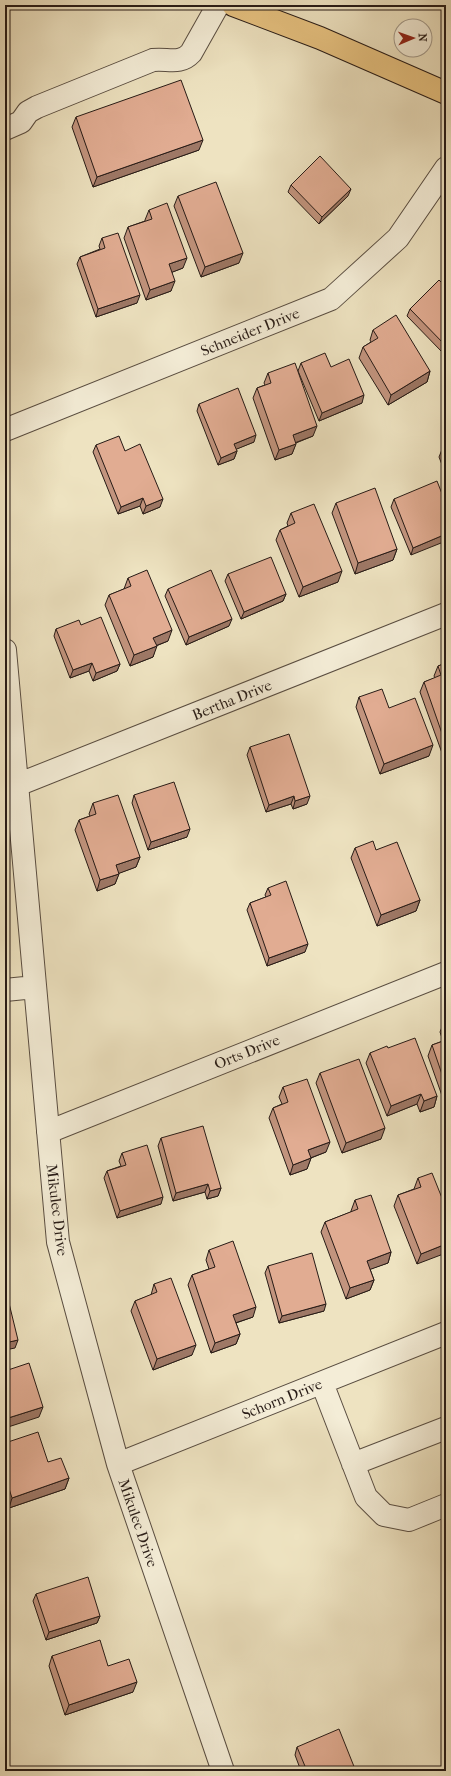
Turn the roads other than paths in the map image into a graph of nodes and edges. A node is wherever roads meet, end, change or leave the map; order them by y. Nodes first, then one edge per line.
1 (218, 5) edge
2 (233, 5) edge
3 (446, 93) edge
4 (5, 129) edge
5 (446, 168) edge
6 (5, 430) edge
7 (446, 614) edge
8 (5, 650) edge
9 (17, 785) junction
10 (446, 973) edge
11 (36, 987) junction
12 (5, 990) edge
13 (48, 1132) junction
14 (446, 1333) edge
15 (322, 1383) junction
16 (446, 1428) edge
17 (118, 1464) junction
18 (353, 1464) junction
19 (446, 1505) edge
20 (223, 1771) edge

1 - 4 street
2 - 3 main road
5 - 6 street, Schneider Drive
7 - 9 street, Bertha Drive
8 - 9 street, Mikulec Drive
9 - 11 street, Mikulec Drive
10 - 13 street, Orts Drive
11 - 12 street
11 - 13 street, Mikulec Drive
13 - 17 street, Mikulec Drive
14 - 15 street, Schorn Drive
15 - 17 street, Schorn Drive
15 - 18 street
16 - 18 street
17 - 20 street, Mikulec Drive
18 - 19 street

